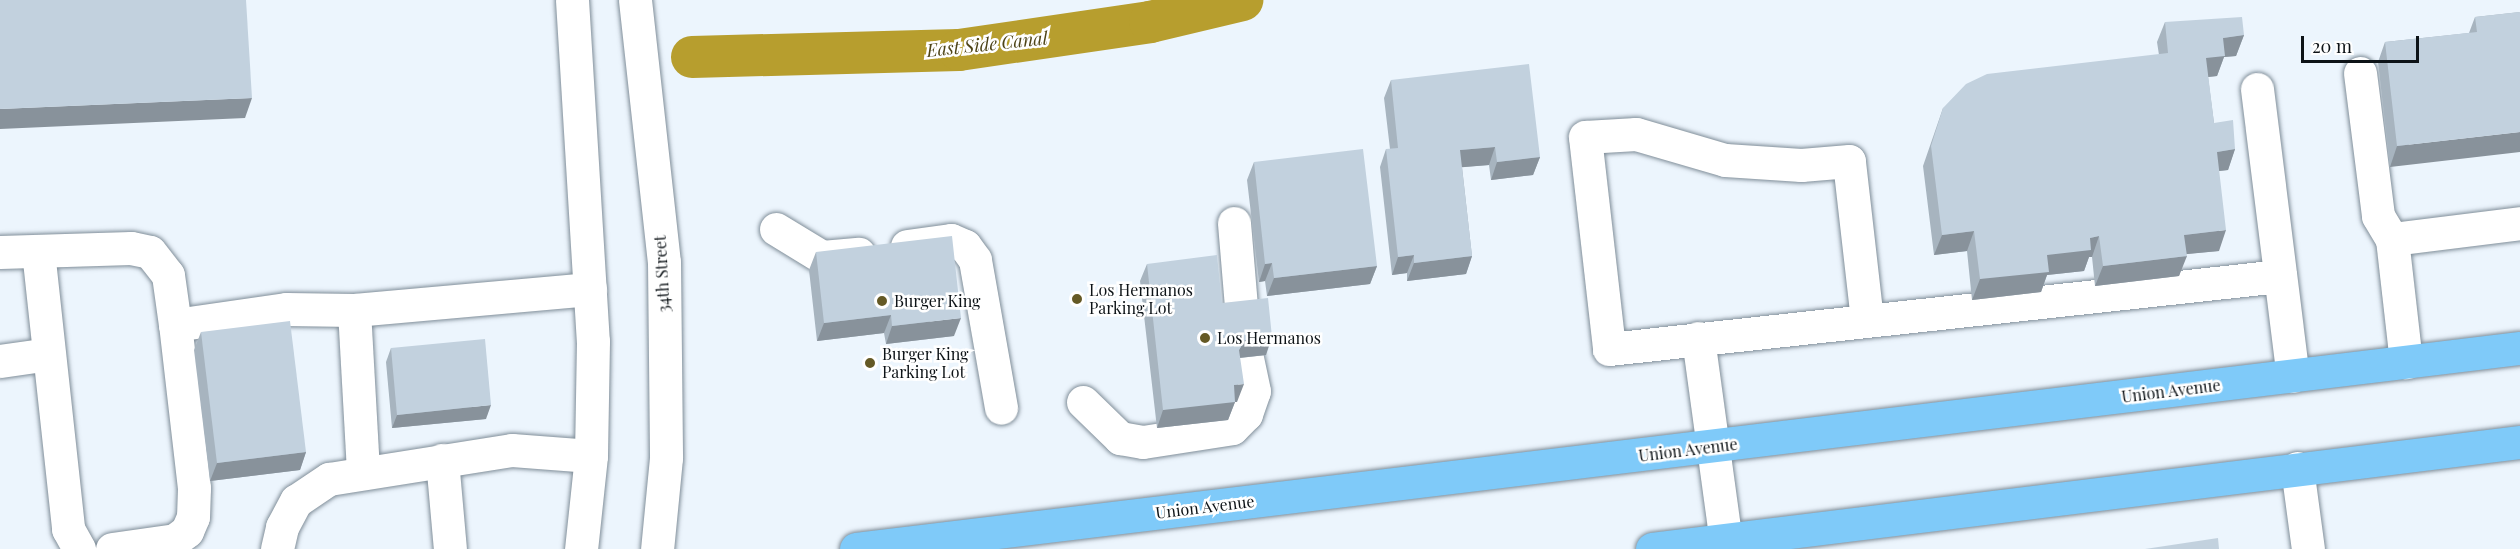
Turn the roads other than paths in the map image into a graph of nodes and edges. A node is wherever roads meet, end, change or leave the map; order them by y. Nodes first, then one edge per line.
1 (572, 0) edge
2 (635, 0) edge
3 (2360, 73) dead end
4 (2258, 89) dead end
5 (1234, 223) dead end
6 (2520, 223) edge
7 (776, 229) dead end
8 (2392, 239) junction
9 (38, 251) junction
10 (0, 252) edge
11 (2280, 276) junction
12 (590, 289) junction
13 (354, 310) junction
14 (1242, 318) edge
15 (1867, 320) junction
16 (175, 325) junction
17 (1698, 338) junction
18 (2520, 348) edge
19 (49, 354) junction
20 (1247, 357) edge
21 (0, 361) edge
22 (2406, 362) junction
23 (2293, 376) junction
24 (1083, 402) dead end
25 (1000, 408) dead end
26 (2520, 442) edge
27 (1713, 447) junction
28 (591, 456) junction
29 (441, 460) junction
30 (2297, 468) junction
31 (363, 473) junction
32 (1726, 545) edge
33 (80, 549) edge
34 (112, 549) edge
35 (277, 549) edge
36 (450, 549) edge
37 (581, 549) edge
38 (657, 549) edge
39 (856, 549) edge
40 (1652, 549) edge
41 (2308, 549) edge

1 - 12 street
2 - 38 street, 34th Street
3 - 8 street
4 - 11 street
5 - 14 street
6 - 8 street
7 - 25 street
8 - 22 street
9 - 10 street
9 - 16 street
9 - 19 street
11 - 15 street
11 - 23 street
12 - 13 street
12 - 28 street
13 - 16 street
13 - 31 street
15 - 17 street
15 - 17 street
16 - 34 street
17 - 27 street
18 - 22 main road, Union Avenue
19 - 21 street
19 - 33 street
20 - 24 street
22 - 23 main road, Union Avenue
23 - 27 main road, Union Avenue
26 - 30 main road
27 - 32 street
27 - 39 main road, Union Avenue
28 - 29 street
28 - 37 street
29 - 31 street
29 - 36 street
30 - 32 main road
30 - 41 street
31 - 35 street
32 - 40 main road

